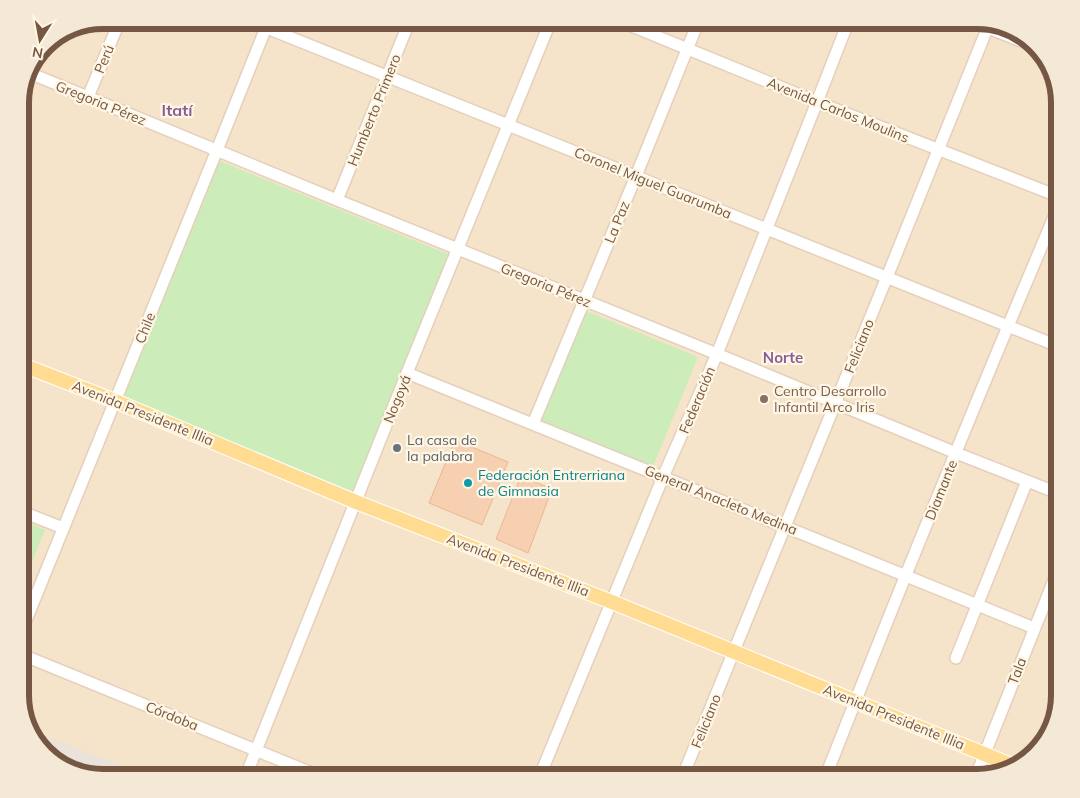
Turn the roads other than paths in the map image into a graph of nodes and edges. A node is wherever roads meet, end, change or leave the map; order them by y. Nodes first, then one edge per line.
1 (116, 29) edge
2 (265, 29) edge
3 (278, 29) edge
4 (406, 29) edge
5 (548, 29) edge
6 (645, 29) edge
7 (695, 29) edge
8 (846, 29) edge
9 (987, 30) edge
10 (687, 49) junction
11 (34, 75) edge
12 (387, 77) junction
13 (88, 97) junction
14 (818, 102) junction
15 (509, 126) junction
16 (217, 150) junction
17 (938, 150) junction
18 (636, 176) junction
19 (1051, 194) edge
20 (338, 200) junction
21 (1051, 224) edge
22 (766, 228) junction
23 (458, 249) junction
24 (887, 277) junction
25 (585, 300) junction
26 (1008, 325) junction
27 (1051, 342) edge
28 (717, 354) junction
29 (29, 368) edge
30 (407, 373) junction
31 (115, 401) junction
32 (836, 403) junction
33 (534, 424) junction
34 (956, 453) junction
35 (664, 477) junction
36 (1027, 481) junction
37 (1051, 490) edge
38 (356, 502) junction
39 (29, 515) edge
40 (785, 526) junction
41 (63, 528) junction
42 (905, 576) junction
43 (1051, 587) edge
44 (612, 602) junction
45 (977, 605) junction
46 (29, 613) edge
47 (1034, 628) junction
48 (734, 652) junction
49 (29, 658) edge
50 (956, 658) dead end
51 (855, 702) junction
52 (256, 750) junction
53 (985, 754) junction
54 (1007, 763) edge
55 (249, 769) edge
56 (302, 769) edge
57 (543, 769) edge
58 (688, 769) edge
59 (828, 769) edge
60 (979, 769) edge

1 - 13 street, Perú
2 - 16 street, Chile
3 - 12 street, Coronel Miguel Guarumba
4 - 12 street, Humberto Primero
5 - 15 street, Nogoyá
6 - 10 street, Avenida Carlos Moulins
7 - 10 street, La Paz
8 - 14 street, Federación
9 - 17 street, Feliciano
10 - 14 street, Avenida Carlos Moulins
10 - 18 street, La Paz
11 - 13 street, Gregoria Pérez
12 - 15 street, Coronel Miguel Guarumba
12 - 20 street, Humberto Primero
13 - 16 street, Gregoria Pérez
14 - 17 street, Avenida Carlos Moulins
14 - 22 street, Federación
15 - 18 street, Coronel Miguel Guarumba
15 - 23 street, Nogoyá
16 - 20 street, Gregoria Pérez
16 - 31 street, Chile
17 - 19 street, Avenida Carlos Moulins
17 - 24 street, Feliciano
18 - 22 street, Coronel Miguel Guarumba
18 - 25 street, La Paz
20 - 23 street, Gregoria Pérez
21 - 26 street, Diamante
22 - 24 street, Coronel Miguel Guarumba
22 - 28 street, Federación
23 - 25 street, Gregoria Pérez
23 - 30 street, Nogoyá
24 - 26 street, Coronel Miguel Guarumba
24 - 32 street, Feliciano
25 - 28 street, Gregoria Pérez
25 - 33 street, La Paz
26 - 27 street, Coronel Miguel Guarumba
26 - 34 street, Diamante
28 - 32 street, Gregoria Pérez
28 - 35 street, Federación
29 - 31 main road, Avenida Presidente Illia
30 - 33 street, General Anacleto Medina
30 - 38 street, Nogoyá
31 - 38 main road, Avenida Presidente Illia
31 - 41 street, Chile
32 - 34 street, Gregoria Pérez
32 - 40 street, Feliciano
33 - 35 street, General Anacleto Medina
34 - 36 street, Gregoria Pérez
34 - 42 street, Diamante
35 - 40 street, General Anacleto Medina
35 - 44 street, Federación
36 - 37 street, Gregoria Pérez
36 - 45 street
38 - 44 main road, Avenida Presidente Illia
38 - 52 street, Nogoyá
39 - 41 street
40 - 42 street, General Anacleto Medina
40 - 48 street, Feliciano
41 - 46 street, Chile
42 - 45 street, General Anacleto Medina
42 - 51 street, Diamante
43 - 47 street, Tala
44 - 48 main road, Avenida Presidente Illia
44 - 57 street, Federación
45 - 47 street, General Anacleto Medina
45 - 50 street
47 - 53 street, Tala
48 - 51 main road, Avenida Presidente Illia
48 - 58 street, Feliciano
49 - 52 street, Córdoba
51 - 53 main road, Avenida Presidente Illia
51 - 59 street, Diamante
52 - 55 street, Nogoyá
52 - 56 street, Córdoba
53 - 54 main road, Avenida Presidente Illia
53 - 60 street, Tala

